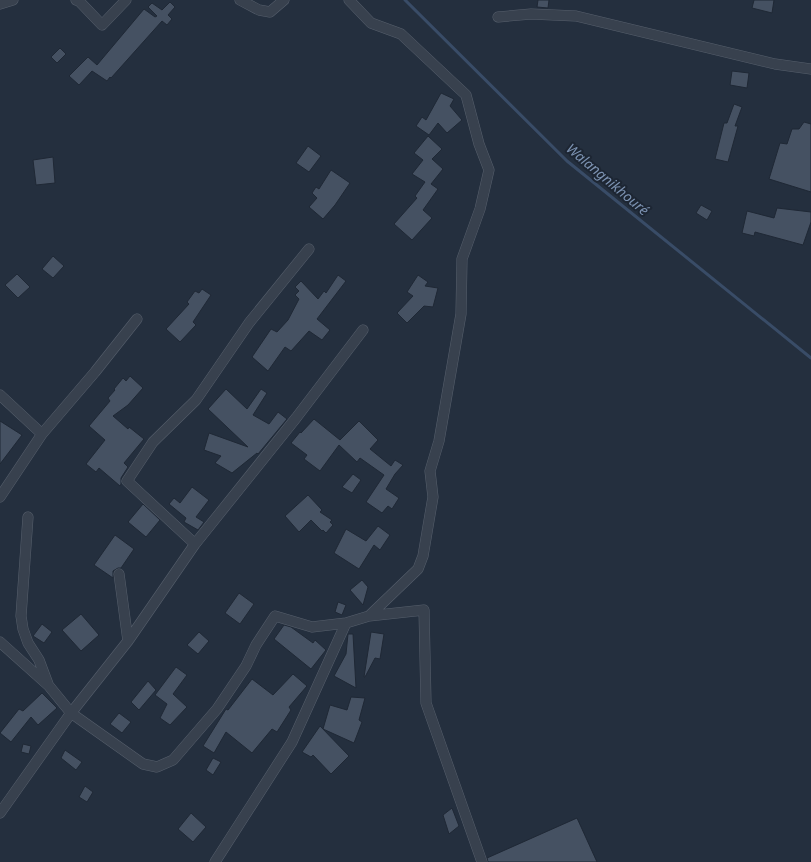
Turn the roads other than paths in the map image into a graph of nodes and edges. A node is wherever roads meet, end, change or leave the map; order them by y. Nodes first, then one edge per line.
1 (13, 0) edge
2 (81, 0) edge
3 (126, 0) edge
4 (240, 0) edge
5 (284, 0) edge
6 (349, 0) edge
7 (0, 4) edge
8 (498, 17) dead end
9 (811, 69) edge
10 (309, 249) dead end
11 (137, 320) dead end
12 (363, 330) dead end
13 (0, 395) edge
14 (42, 434) junction
15 (0, 497) edge
16 (28, 517) dead end
17 (195, 544) junction
18 (119, 574) dead end
19 (369, 616) junction
20 (346, 623) junction
21 (128, 641) junction
22 (0, 642) edge
23 (49, 686) junction
24 (70, 714) junction
25 (0, 813) edge
26 (216, 862) edge
27 (482, 862) edge

1 - 7 street
2 - 3 street
4 - 5 street
6 - 19 street
8 - 9 street
10 - 17 street
11 - 14 street
12 - 17 street
13 - 14 street
14 - 15 street
16 - 23 street
17 - 21 street
18 - 21 street
19 - 20 street
19 - 27 street
20 - 24 street
20 - 26 street
21 - 24 street
22 - 23 street
23 - 24 street
24 - 25 street

